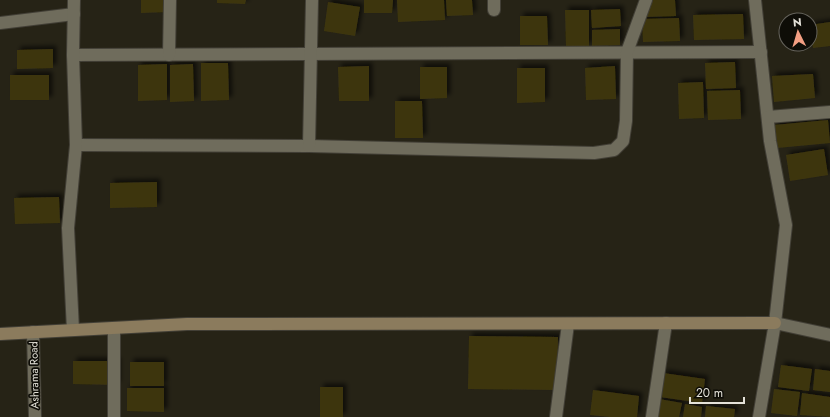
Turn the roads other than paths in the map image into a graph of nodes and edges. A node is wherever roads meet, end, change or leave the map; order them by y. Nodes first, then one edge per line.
1 (74, 0) edge
2 (170, 0) edge
3 (312, 0) edge
4 (646, 0) edge
5 (755, 0) edge
6 (74, 14) junction
7 (0, 23) edge
8 (627, 52) junction
9 (761, 52) junction
10 (311, 54) junction
11 (72, 55) junction
12 (169, 55) junction
13 (830, 112) edge
14 (768, 118) junction
15 (76, 145) junction
16 (309, 146) junction
17 (666, 323) junction
18 (775, 323) junction
19 (568, 324) junction
20 (114, 328) junction
21 (73, 330) junction
22 (33, 332) junction
23 (0, 334) edge
24 (830, 335) edge
25 (35, 417) edge
26 (114, 417) edge
27 (556, 417) edge
28 (652, 417) edge
29 (759, 417) edge

1 - 6 street
2 - 12 street
3 - 10 street
4 - 8 street
5 - 9 street
6 - 7 street
6 - 11 street
8 - 9 street
8 - 10 street
8 - 16 street
9 - 14 street
10 - 12 street
10 - 16 street
11 - 12 street
11 - 15 street
13 - 14 street
14 - 18 street
15 - 16 street
15 - 21 street
17 - 18 street
17 - 19 street
17 - 28 street
18 - 24 street
18 - 29 street
19 - 20 street
19 - 27 street
20 - 21 street
20 - 26 street
21 - 22 street
22 - 23 street
22 - 25 street, Ashrama Road

